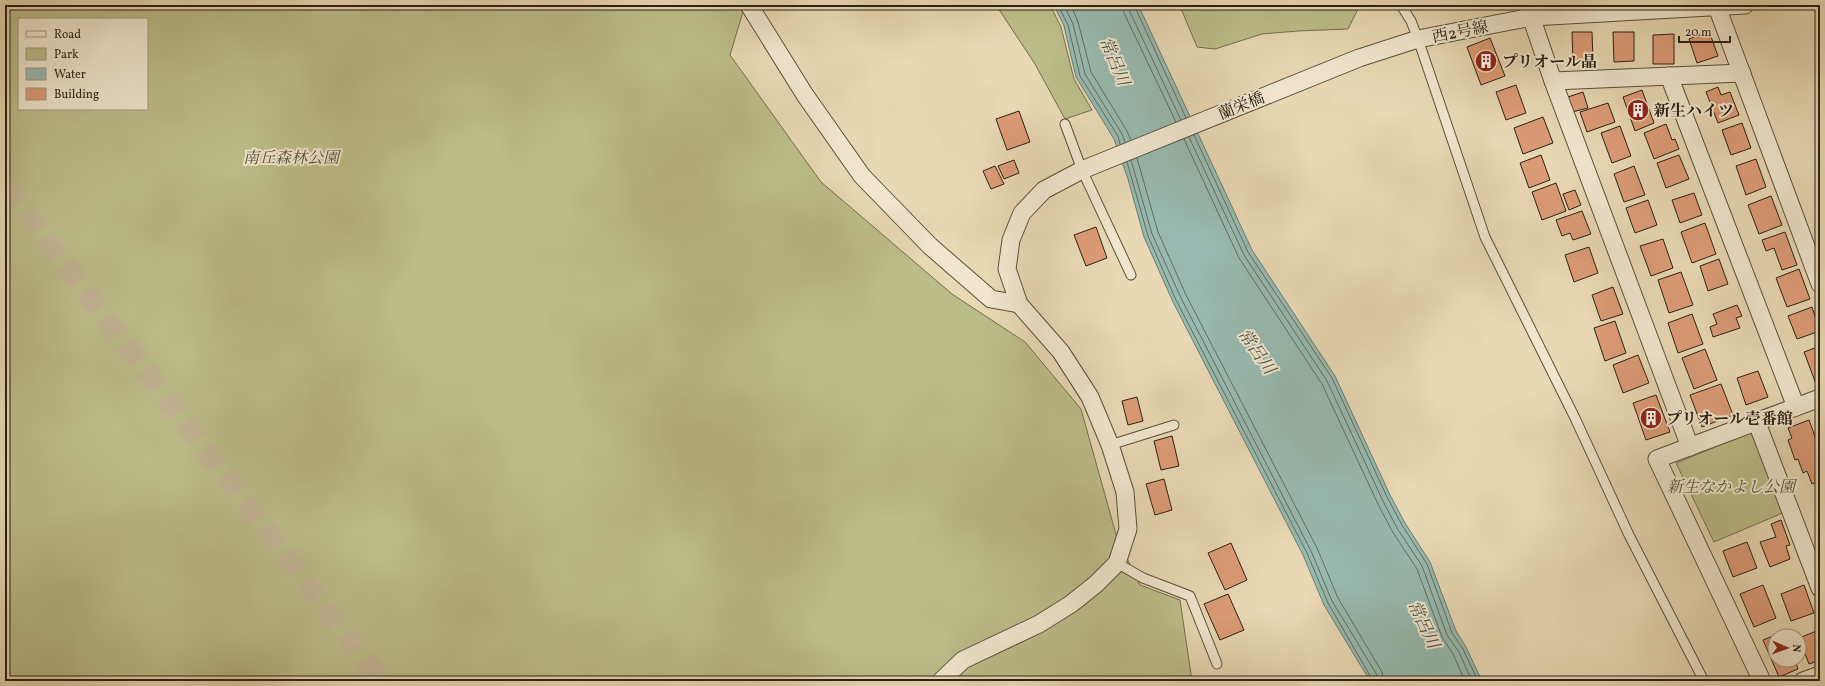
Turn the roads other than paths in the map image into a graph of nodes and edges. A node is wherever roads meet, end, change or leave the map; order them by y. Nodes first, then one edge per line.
1 (749, 5) edge
2 (1401, 5) edge
3 (1745, 5) edge
4 (1717, 7) junction
5 (1649, 8) edge
6 (1530, 11) edge
7 (1418, 39) junction
8 (1392, 47) joint
9 (1742, 73) junction
10 (1669, 76) junction
11 (1553, 81) junction
12 (1065, 124) dead end
13 (1087, 168) junction
14 (1131, 275) dead end
15 (1820, 284) edge
16 (1019, 304) junction
17 (1820, 398) edge
18 (1796, 407) junction
19 (1757, 423) junction
20 (1174, 425) dead end
21 (1110, 445) junction
22 (1690, 447) junction
23 (1117, 563) junction
24 (1820, 588) edge
25 (1217, 664) dead end
26 (1820, 675) edge
27 (941, 681) edge
28 (1704, 681) edge
29 (1762, 681) edge
30 (1803, 681) edge

1 - 16 street
2 - 7 lane
3 - 4 street, 西2号線
4 - 5 street, 西2号線
4 - 9 street
5 - 6 street, 西2号線
6 - 7 street, 西2号線
6 - 11 street
7 - 8 street, 西2号線
7 - 28 lane
8 - 13 street, 蘭栄橋
9 - 10 street
9 - 15 street
10 - 11 street
10 - 18 street
11 - 22 street
12 - 13 lane
13 - 14 lane
13 - 16 street, 蘭栄橋
16 - 21 street
17 - 18 street
18 - 19 street
19 - 22 street
19 - 24 street
20 - 21 lane
21 - 23 street
22 - 29 street
23 - 25 lane
23 - 27 street
26 - 30 street

